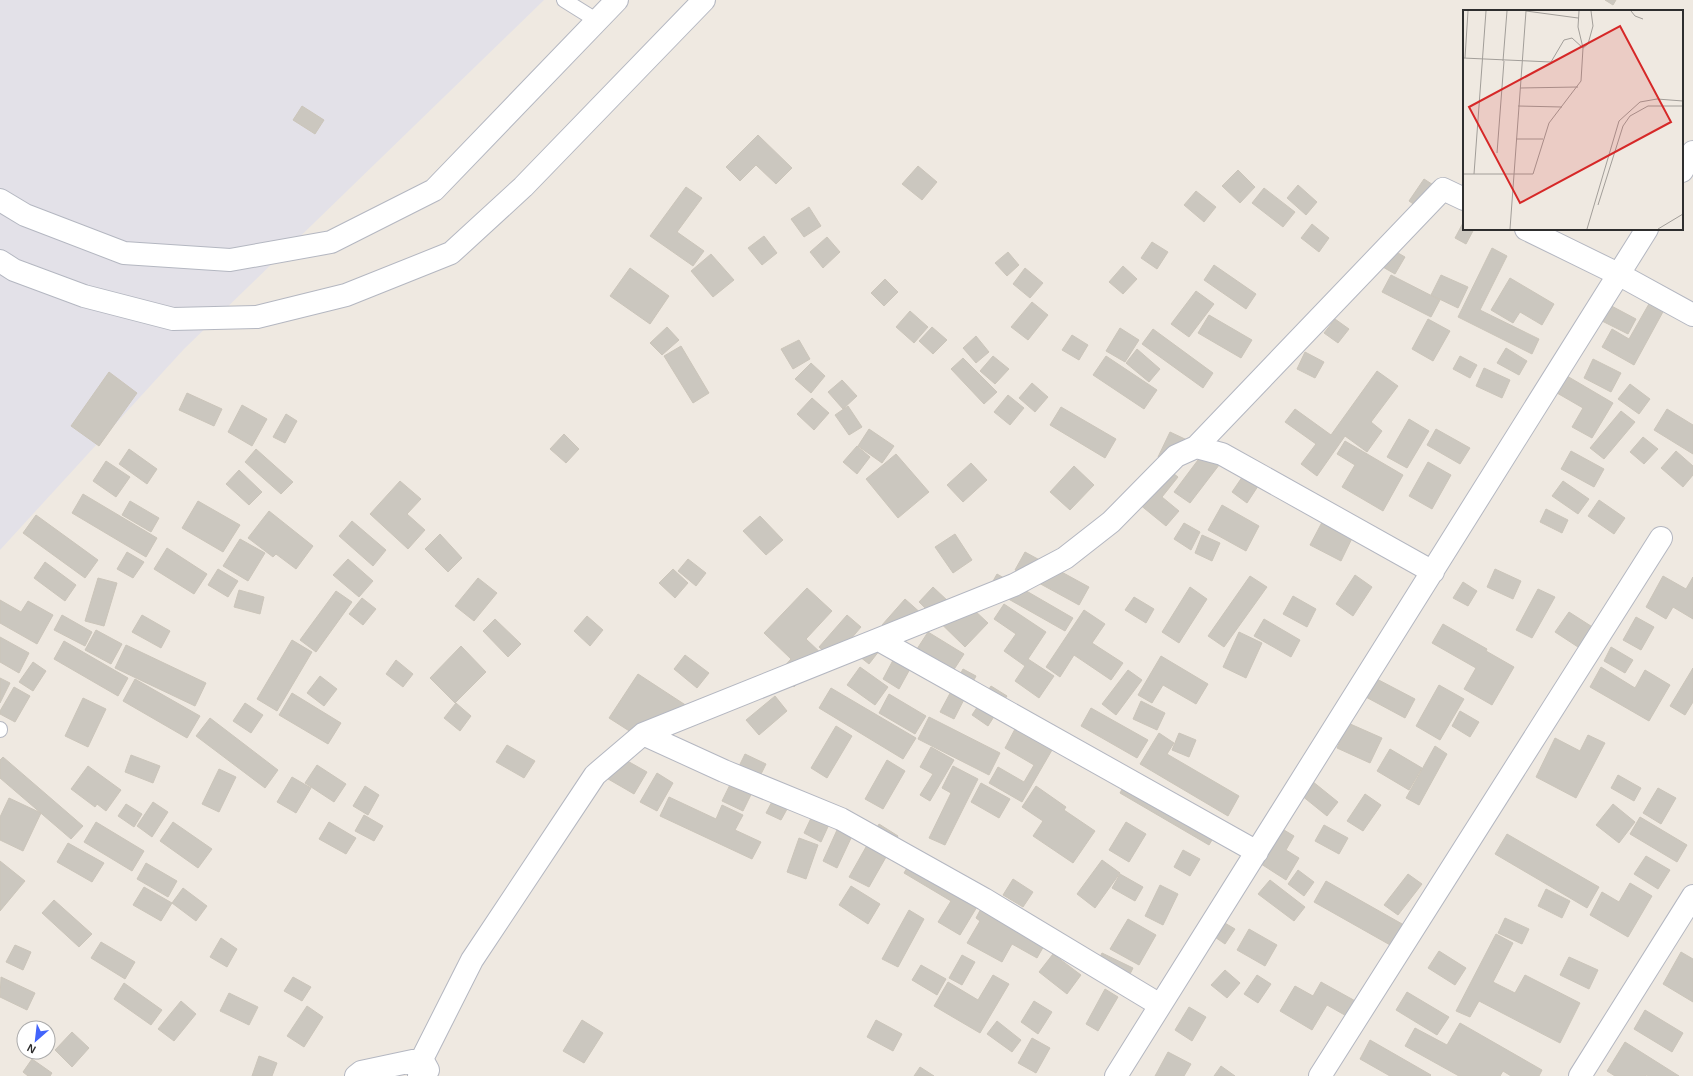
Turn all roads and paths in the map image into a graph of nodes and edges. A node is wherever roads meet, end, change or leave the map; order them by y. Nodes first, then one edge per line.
1 (564, 0) edge
2 (617, 0) edge
3 (704, 0) edge
4 (596, 20) junction
5 (1693, 152) edge
6 (1683, 169) edge
7 (1463, 199) edge
8 (0, 200) edge
9 (1528, 230) edge
10 (1646, 230) edge
11 (0, 261) edge
12 (1620, 275) junction
13 (1693, 315) edge
14 (1196, 447) junction
15 (1661, 538) dead end
16 (1433, 572) junction
17 (880, 640) junction
18 (643, 734) junction
19 (1257, 852) junction
20 (1693, 896) edge
21 (1160, 1005) junction
22 (424, 1070) edge
23 (356, 1076) edge
24 (1116, 1076) edge
25 (1320, 1076) edge
26 (1580, 1076) edge

1 - 4 lane
2 - 4 street
3 - 11 street
4 - 8 street
5 - 6 street
7 - 14 street
9 - 12 street
10 - 12 street
12 - 13 street
12 - 16 street
14 - 16 street
14 - 17 street
15 - 25 street
16 - 19 street
17 - 18 street
17 - 19 street
18 - 21 street
18 - 22 street
19 - 21 street
20 - 26 street
21 - 24 street
22 - 23 street

